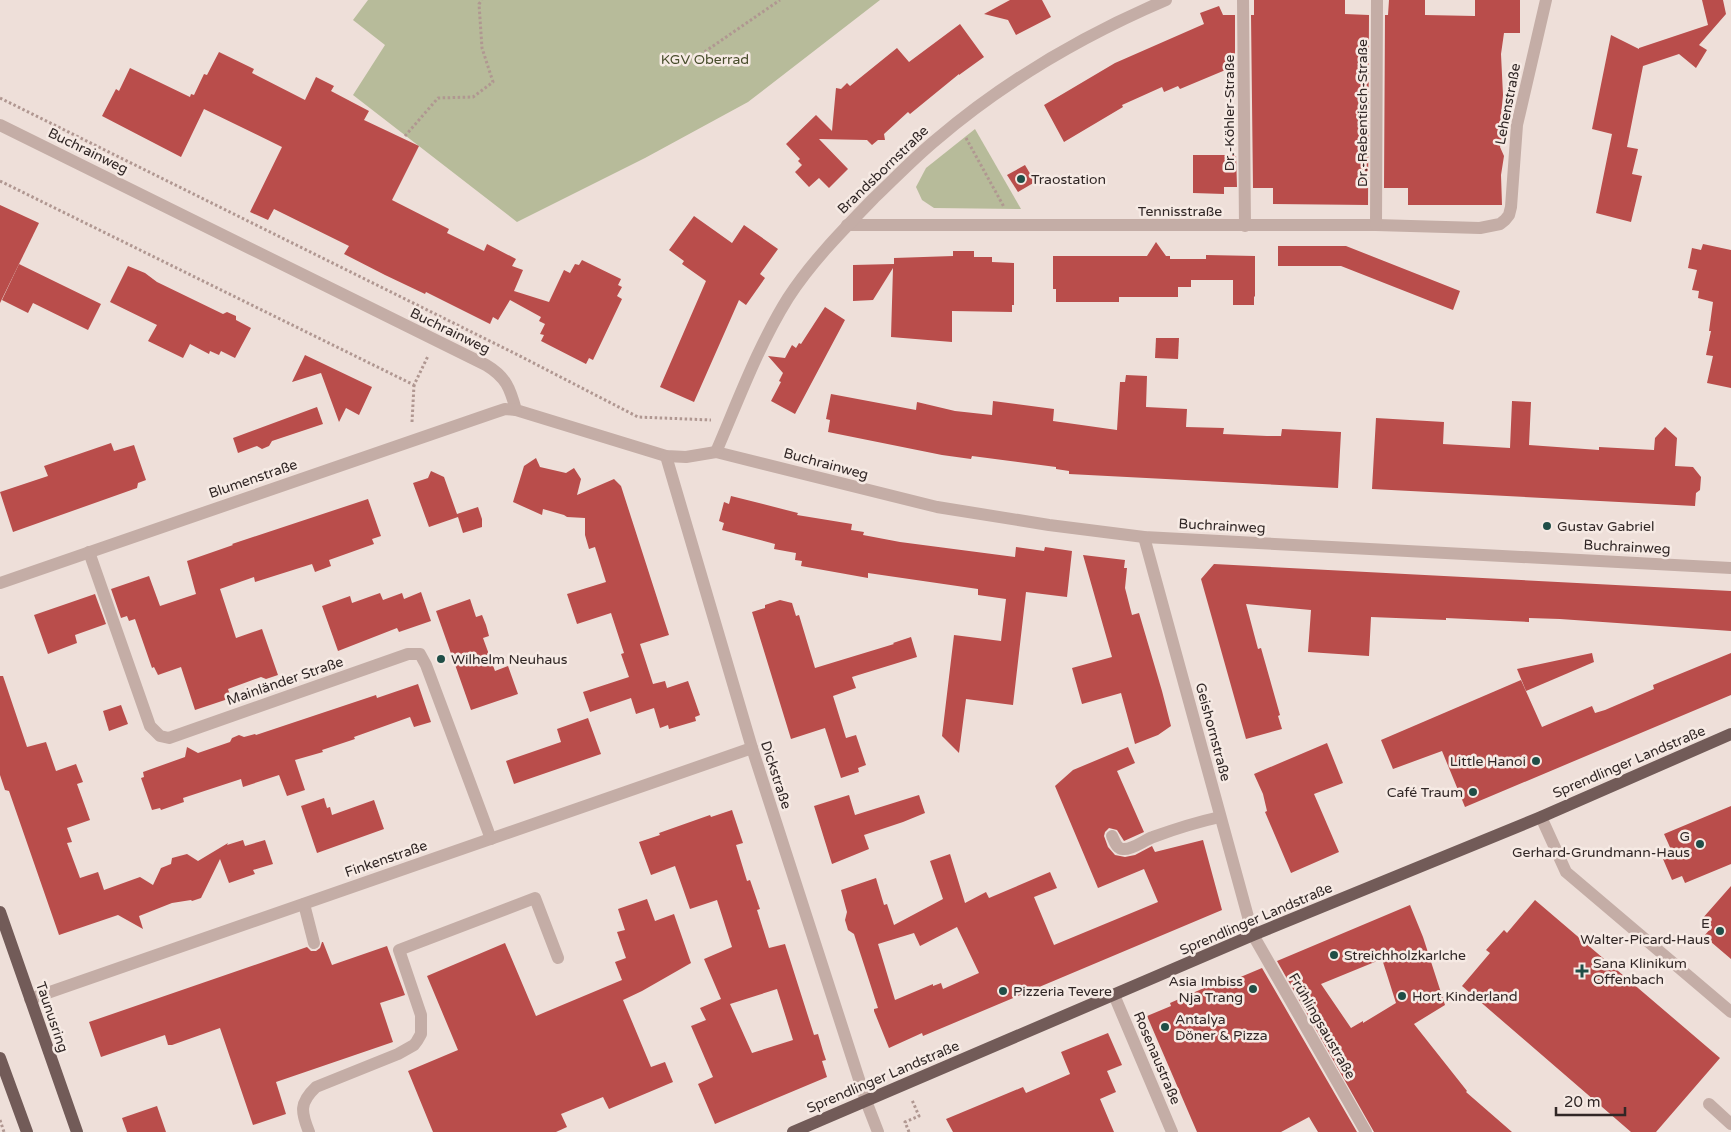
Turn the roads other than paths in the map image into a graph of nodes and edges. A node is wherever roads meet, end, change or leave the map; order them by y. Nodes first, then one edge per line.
1 (1166, 0) edge
2 (1243, 0) edge
3 (1377, 0) edge
4 (1546, 0) edge
5 (0, 125) edge
6 (1509, 215) joint
7 (847, 225) junction
8 (1376, 225) junction
9 (1245, 226) junction
10 (516, 410) junction
11 (716, 452) junction
12 (666, 456) junction
13 (1144, 537) junction
14 (89, 552) junction
15 (1731, 568) edge
16 (0, 583) edge
17 (1731, 734) edge
18 (752, 748) junction
19 (1220, 817) junction
20 (1540, 817) junction
21 (1112, 836) dead end
22 (491, 839) junction
23 (304, 904) junction
24 (0, 912) edge
25 (1253, 935) junction
26 (314, 943) dead end
27 (558, 958) dead end
28 (1114, 995) junction
29 (30, 998) junction
30 (1731, 1012) edge
31 (0, 1058) edge
32 (866, 1101) junction
33 (1709, 1104) dead end
34 (1731, 1124) edge
35 (27, 1132) edge
36 (77, 1132) edge
37 (309, 1132) edge
38 (792, 1132) edge
39 (878, 1132) edge
40 (1172, 1132) edge
41 (1366, 1132) edge

1 - 7 street, Brandsbornstraße
2 - 9 street, Dr.-Köhler-Straße
3 - 8 street, Dr.-Rebentisch-Straße
4 - 6 street, Lehenstraße
5 - 10 street, Buchrainweg
6 - 8 street, Tennisstraße
7 - 9 street, Tennisstraße
7 - 11 street, Brandsbornstraße
8 - 9 street, Tennisstraße
10 - 12 street, Buchrainweg
10 - 14 street, Blumenstraße
11 - 12 street, Buchrainweg
11 - 13 street, Buchrainweg
12 - 18 street, Dickstraße
13 - 15 street, Buchrainweg
13 - 19 street, Geishornstraße
14 - 16 street, Blumenstraße
14 - 22 street, Mainländer Straße
17 - 20 main road, Sprendlinger Landstraße
18 - 22 street, Finkenstraße
18 - 32 street, Dickstraße
19 - 21 street
19 - 25 street, Geishornstraße
20 - 25 main road, Sprendlinger Landstraße
20 - 30 street
22 - 23 street, Finkenstraße
23 - 26 street
23 - 29 street, Finkenstraße
24 - 29 main road, Taunusring
25 - 28 main road, Sprendlinger Landstraße
25 - 41 street, Frühlingsaustraße
27 - 37 street
28 - 32 main road, Sprendlinger Landstraße
28 - 40 street, Rosenaustraße
29 - 36 main road, Taunusring
31 - 35 main road
32 - 38 main road, Sprendlinger Landstraße
32 - 39 street, Dickstraße
33 - 34 street

